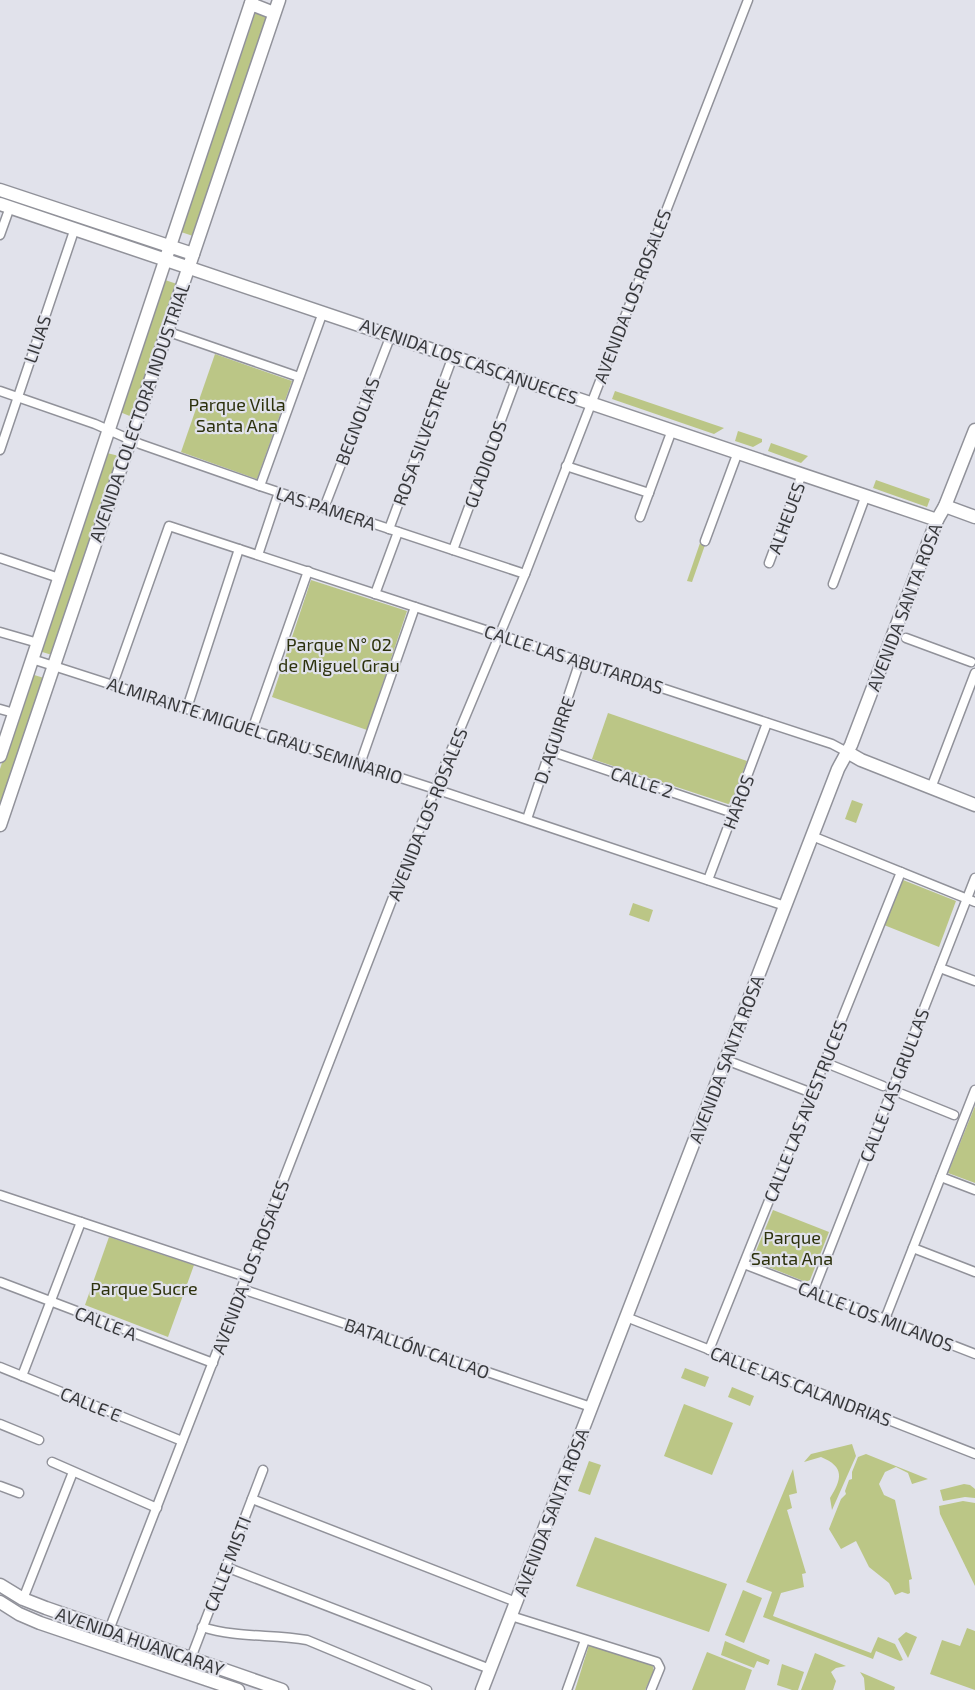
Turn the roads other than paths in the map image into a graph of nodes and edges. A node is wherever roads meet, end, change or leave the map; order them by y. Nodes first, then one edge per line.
1 (279, 0) edge
2 (748, 0) edge
3 (251, 2) edge
4 (274, 13) junction
5 (0, 190) edge
6 (5, 205) edge
7 (75, 228) junction
8 (0, 235) edge
9 (170, 246) junction
10 (193, 254) junction
11 (166, 259) junction
12 (188, 266) junction
13 (323, 312) junction
14 (166, 331) junction
15 (391, 335) junction
16 (453, 356) junction
17 (299, 377) junction
18 (518, 377) junction
19 (0, 391) edge
20 (17, 397) junction
21 (591, 403) junction
22 (109, 430) junction
23 (672, 430) junction
24 (975, 430) edge
25 (129, 439) junction
26 (0, 450) edge
27 (738, 452) junction
28 (566, 466) junction
29 (802, 474) junction
30 (260, 486) junction
31 (279, 492) junction
32 (649, 493) junction
33 (866, 495) junction
34 (945, 506) junction
35 (324, 508) junction
36 (640, 517) dead end
37 (975, 517) edge
38 (937, 520) junction
39 (389, 529) junction
40 (398, 532) junction
41 (705, 541) dead end
42 (239, 549) junction
43 (453, 550) junction
44 (258, 555) junction
45 (0, 558) edge
46 (769, 563) dead end
47 (308, 571) junction
48 (525, 574) junction
49 (59, 578) junction
50 (833, 584) dead end
51 (375, 594) junction
52 (415, 607) junction
53 (0, 632) edge
54 (500, 635) junction
55 (906, 638) dead end
56 (38, 643) junction
57 (32, 659) junction
58 (580, 661) junction
59 (971, 662) dead end
60 (53, 666) junction
61 (975, 672) edge
62 (113, 684) junction
63 (186, 708) junction
64 (0, 709) edge
65 (14, 713) junction
66 (767, 723) junction
67 (252, 730) junction
68 (550, 751) junction
69 (847, 752) junction
70 (0, 756) edge
71 (360, 764) junction
72 (931, 788) junction
73 (435, 789) junction
74 (975, 805) edge
75 (734, 813) junction
76 (527, 819) junction
77 (0, 825) edge
78 (812, 837) junction
79 (901, 872) junction
80 (975, 878) edge
81 (708, 880) junction
82 (971, 901) edge
83 (785, 906) junction
84 (940, 968) junction
85 (975, 981) edge
86 (726, 1060) junction
87 (831, 1065) dead end
88 (883, 1086) dead end
89 (975, 1090) edge
90 (812, 1093) junction
91 (902, 1094) dead end
92 (954, 1115) dead end
93 (941, 1177) junction
94 (975, 1190) edge
95 (0, 1194) edge
96 (81, 1222) junction
97 (913, 1248) junction
98 (744, 1264) junction
99 (975, 1272) edge
100 (246, 1277) junction
101 (0, 1282) edge
102 (242, 1289) junction
103 (813, 1292) junction
104 (51, 1301) junction
105 (626, 1317) junction
106 (885, 1319) junction
107 (709, 1350) junction
108 (975, 1354) edge
109 (213, 1363) junction
110 (0, 1367) edge
111 (22, 1376) junction
112 (591, 1407) junction
113 (0, 1424) edge
114 (39, 1440) dead end
115 (182, 1441) junction
116 (975, 1454) edge
117 (52, 1462) dead end
118 (263, 1470) dead end
119 (73, 1472) junction
120 (0, 1486) edge
121 (19, 1493) dead end
122 (252, 1499) junction
123 (157, 1508) junction
124 (226, 1567) junction
125 (0, 1585) edge
126 (23, 1599) junction
127 (516, 1602) junction
128 (0, 1604) edge
129 (511, 1616) junction
130 (202, 1628) junction
131 (109, 1630) junction
132 (585, 1640) junction
133 (190, 1658) junction
134 (490, 1669) junction
135 (213, 1686) edge
136 (234, 1689) edge
137 (282, 1690) edge
138 (427, 1690) edge
139 (482, 1690) edge
140 (567, 1690) edge
141 (651, 1690) edge

1 - 4 street, AVENIDA COLECTORA INDUSTRIAL
2 - 21 street, AVENIDA LOS ROSALES
3 - 4 street
3 - 9 street, AVENIDA COLECTORA INDUSTRIAL
4 - 10 street, AVENIDA COLECTORA INDUSTRIAL
5 - 9 street
6 - 7 street, AVENIDA LOS CASCANUECES
6 - 8 street
7 - 11 street, AVENIDA LOS CASCANUECES
7 - 20 street, LILIAS
9 - 10 street
9 - 11 street, AVENIDA COLECTORA INDUSTRIAL
10 - 12 street, AVENIDA COLECTORA INDUSTRIAL
11 - 12 street, AVENIDA LOS CASCANUECES
11 - 22 street, AVENIDA COLECTORA INDUSTRIAL
12 - 13 street, AVENIDA LOS CASCANUECES
12 - 14 street, AVENIDA COLECTORA INDUSTRIAL
13 - 15 street, AVENIDA LOS CASCANUECES
13 - 17 street
14 - 17 street
14 - 25 street, AVENIDA COLECTORA INDUSTRIAL
15 - 16 street, AVENIDA LOS CASCANUECES
15 - 35 street, BEGNOLIAS
16 - 18 street, AVENIDA LOS CASCANUECES
16 - 39 street, ROSA SILVESTRE
17 - 30 street
18 - 21 street, AVENIDA LOS CASCANUECES
18 - 43 street, GLADIOLOS
19 - 20 street, LAS PAMERA
20 - 22 street, LAS PAMERA
20 - 26 street, LILIAS
21 - 23 street, AVENIDA LOS CASCANUECES
21 - 28 street, AVENIDA LOS ROSALES
22 - 25 street, LAS PAMERA
22 - 49 street, AVENIDA COLECTORA INDUSTRIAL
23 - 27 street, AVENIDA LOS CASCANUECES
23 - 32 street
24 - 34 street, AVENIDA SANTA ROSA
25 - 30 street, LAS PAMERA
25 - 60 street, AVENIDA COLECTORA INDUSTRIAL
27 - 29 street, AVENIDA LOS CASCANUECES
27 - 41 street
28 - 32 street
28 - 48 street, AVENIDA LOS ROSALES
29 - 33 street, AVENIDA LOS CASCANUECES
29 - 46 street, ALHEUES
30 - 31 street, LAS PAMERA
31 - 35 street, LAS PAMERA
31 - 44 street
32 - 36 street
33 - 38 street, AVENIDA LOS CASCANUECES
33 - 50 street
34 - 37 street
34 - 38 street, AVENIDA SANTA ROSA
35 - 39 street, LAS PAMERA
38 - 69 street, AVENIDA SANTA ROSA
39 - 40 street, LAS PAMERA
40 - 43 street, LAS PAMERA
40 - 51 street, ROSA SILVESTRE
42 - 44 street, CALLE LAS ABUTARDAS
42 - 62 street, CALLE LAS ABUTARDAS
42 - 63 street
43 - 48 street, LAS PAMERA
44 - 47 street, CALLE LAS ABUTARDAS
45 - 49 street
47 - 51 street, CALLE LAS ABUTARDAS
47 - 67 street
48 - 54 street, AVENIDA LOS ROSALES
49 - 56 street, AVENIDA COLECTORA INDUSTRIAL
51 - 52 street, CALLE LAS ABUTARDAS
52 - 54 street, CALLE LAS ABUTARDAS
52 - 71 street
53 - 56 street
54 - 58 street, CALLE LAS ABUTARDAS
54 - 73 street, AVENIDA LOS ROSALES
55 - 59 street
56 - 57 street, AVENIDA COLECTORA INDUSTRIAL
57 - 60 street, ALMIRANTE MIGUEL GRAU SEMINARIO
57 - 65 street, AVENIDA COLECTORA INDUSTRIAL
58 - 66 street, CALLE LAS ABUTARDAS
58 - 68 street, D. AGUIRRE
60 - 62 street, ALMIRANTE MIGUEL GRAU SEMINARIO
60 - 77 street, AVENIDA COLECTORA INDUSTRIAL
61 - 72 street
62 - 63 street, ALMIRANTE MIGUEL GRAU SEMINARIO
63 - 67 street, ALMIRANTE MIGUEL GRAU SEMINARIO
64 - 65 street
65 - 70 street, AVENIDA COLECTORA INDUSTRIAL
66 - 69 street, CALLE LAS ABUTARDAS
66 - 75 street, HAROS
67 - 71 street, ALMIRANTE MIGUEL GRAU SEMINARIO
68 - 75 street, CALLE 2
68 - 76 street, D. AGUIRRE
69 - 72 street, CALLE LAS ABUTARDAS
69 - 78 street, AVENIDA SANTA ROSA
71 - 73 street, ALMIRANTE MIGUEL GRAU SEMINARIO
72 - 74 street, CALLE LAS ABUTARDAS
73 - 76 street, ALMIRANTE MIGUEL GRAU SEMINARIO
73 - 100 street, AVENIDA LOS ROSALES
75 - 81 street, HAROS
76 - 81 street, ALMIRANTE MIGUEL GRAU SEMINARIO
78 - 79 street
78 - 83 street, AVENIDA SANTA ROSA
79 - 82 street
79 - 90 street, CALLE LAS AVESTRUCES
80 - 82 street, CALLE LAS GRULLAS
81 - 83 street, ALMIRANTE MIGUEL GRAU SEMINARIO
82 - 84 street, CALLE LAS GRULLAS
83 - 86 street, AVENIDA SANTA ROSA
84 - 85 street
84 - 103 street, CALLE LAS GRULLAS
86 - 90 street
86 - 105 street, AVENIDA SANTA ROSA
87 - 88 street
89 - 93 street
90 - 98 street, CALLE LAS AVESTRUCES
91 - 92 street
93 - 94 street
93 - 97 street
95 - 96 street
96 - 100 street
96 - 104 street
97 - 99 street
97 - 106 street
98 - 103 street, CALLE LOS MILANOS
98 - 107 street, CALLE LAS AVESTRUCES
100 - 102 street, AVENIDA LOS ROSALES
101 - 104 street, CALLE A
102 - 109 street, AVENIDA LOS ROSALES
102 - 112 street, BATALLÓN CALLAO
103 - 106 street, CALLE LOS MILANOS
104 - 109 street, CALLE A
104 - 111 street
105 - 107 street, CALLE LAS CALANDRIAS
105 - 112 street, AVENIDA SANTA ROSA
106 - 108 street, CALLE LOS MILANOS
107 - 116 street, CALLE LAS CALANDRIAS
109 - 115 street, AVENIDA LOS ROSALES
110 - 111 street, CALLE E
111 - 115 street, CALLE E
112 - 127 street, AVENIDA SANTA ROSA
113 - 114 street
115 - 123 street, AVENIDA LOS ROSALES
117 - 119 street
118 - 122 street, CALLE MISTI
119 - 123 street
119 - 126 street
120 - 121 street
122 - 124 street, CALLE MISTI
122 - 127 street
123 - 131 street, AVENIDA LOS ROSALES
124 - 130 street, CALLE MISTI
124 - 134 street
125 - 126 street, AVENIDA HUANCARAY
126 - 131 street, AVENIDA HUANCARAY
127 - 129 street, AVENIDA SANTA ROSA
128 - 135 street, AVENIDA HUANCARAY
129 - 132 street
129 - 134 street, AVENIDA SANTA ROSA
130 - 133 street, CALLE MISTI
130 - 138 street
131 - 133 street, AVENIDA HUANCARAY
132 - 140 street
132 - 141 street
133 - 137 street, AVENIDA HUANCARAY
134 - 139 street, AVENIDA SANTA ROSA
135 - 136 street, AVENIDA HUANCARAY

